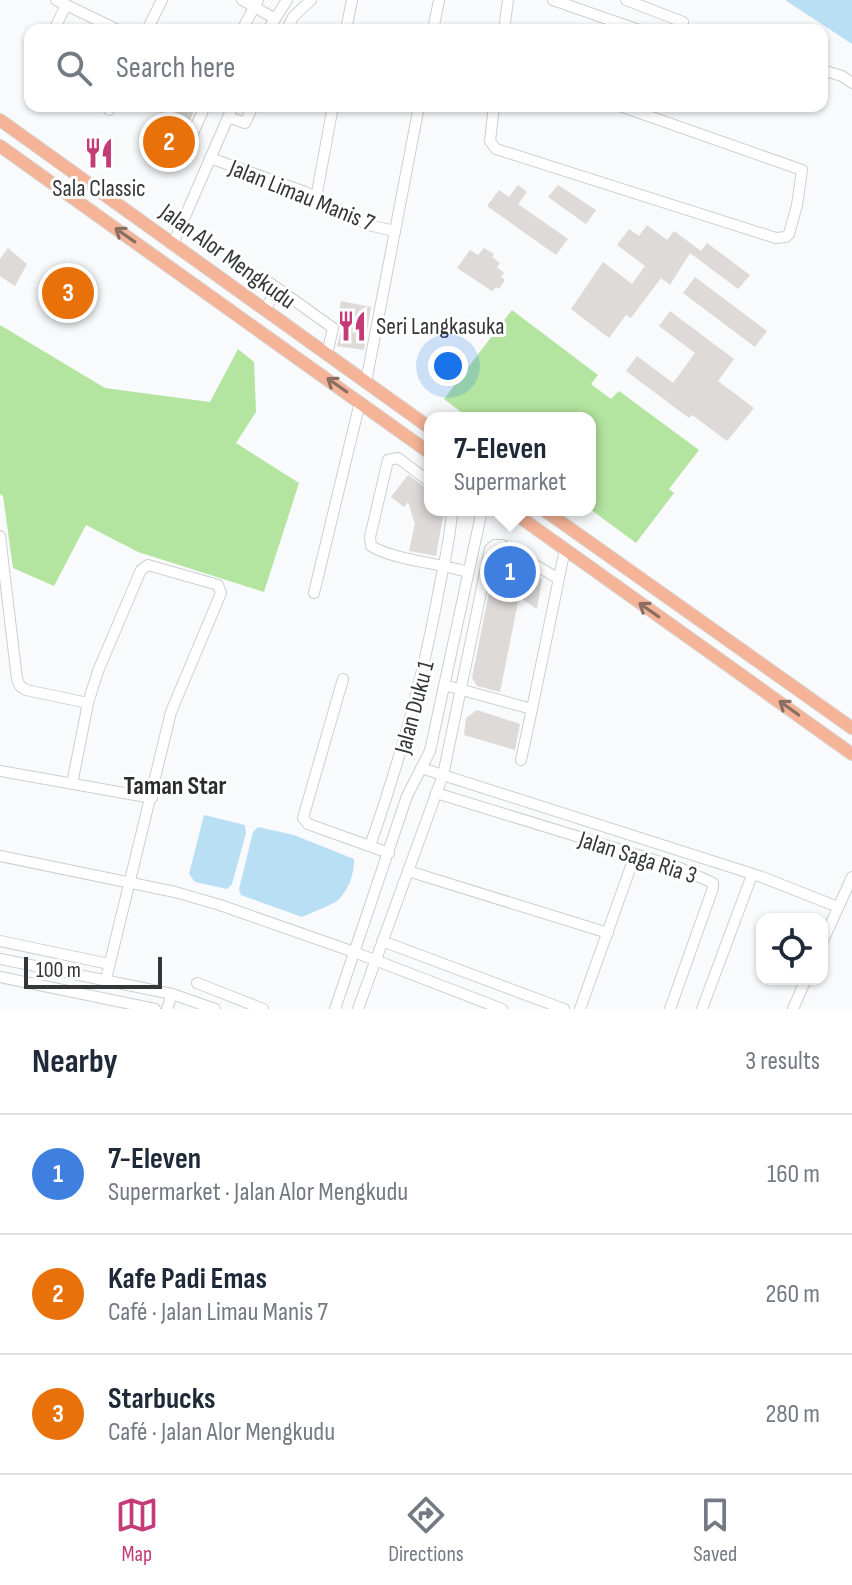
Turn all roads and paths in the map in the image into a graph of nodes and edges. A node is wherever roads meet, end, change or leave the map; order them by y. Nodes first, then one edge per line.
1 (162, 0) edge
2 (242, 0) edge
3 (287, 0) edge
4 (311, 0) edge
5 (352, 0) edge
6 (439, 0) edge
7 (508, 0) edge
8 (553, 0) edge
9 (626, 0) edge
10 (61, 2) edge
11 (256, 3) edge
12 (648, 4) edge
13 (274, 18) junction
14 (56, 24) edge
15 (106, 24) edge
16 (150, 24) edge
17 (245, 24) edge
18 (271, 24) edge
19 (290, 24) edge
20 (347, 24) edge
21 (434, 24) edge
22 (505, 24) edge
23 (622, 24) edge
24 (682, 24) edge
25 (828, 72) edge
26 (852, 83) edge
27 (202, 112) edge
28 (230, 112) edge
29 (250, 112) edge
30 (332, 112) edge
31 (418, 112) edge
32 (493, 112) edge
33 (637, 112) edge
34 (228, 117) junction
35 (0, 120) edge
36 (0, 146) edge
37 (185, 151) dead end
38 (210, 158) junction
39 (316, 198) junction
40 (395, 231) junction
41 (173, 244) junction
42 (193, 258) junction
43 (186, 277) junction
44 (265, 309) junction
45 (327, 354) junction
46 (366, 382) junction
47 (360, 402) junction
48 (424, 424) edge
49 (424, 449) edge
50 (424, 478) edge
51 (451, 516) edge
52 (481, 516) edge
53 (518, 516) edge
54 (553, 516) edge
55 (0, 536) edge
56 (565, 549) junction
57 (444, 564) junction
58 (2, 571) edge
59 (467, 572) junction
60 (557, 578) junction
61 (314, 593) dead end
62 (343, 679) dead end
63 (444, 685) junction
64 (461, 690) junction
65 (88, 703) junction
66 (532, 709) junction
67 (852, 728) edge
68 (852, 754) edge
69 (521, 760) dead end
70 (421, 768) junction
71 (0, 771) edge
72 (443, 775) junction
73 (72, 784) junction
74 (436, 793) junction
75 (152, 798) junction
76 (370, 846) junction
77 (389, 853) junction
78 (635, 855) junction
79 (0, 856) edge
80 (408, 871) junction
81 (752, 875) junction
82 (852, 877) edge
83 (130, 882) junction
84 (838, 907) junction
85 (828, 930) edge
86 (608, 933) junction
87 (0, 941) edge
88 (382, 941) junction
89 (354, 952) junction
90 (0, 959) edge
91 (376, 960) junction
92 (109, 964) junction
93 (0, 977) edge
94 (106, 979) junction
95 (197, 983) dead end
96 (803, 985) edge
97 (172, 994) junction
98 (155, 1009) edge
99 (167, 1009) edge
100 (215, 1009) edge
101 (263, 1009) edge
102 (335, 1009) edge
103 (358, 1009) edge
104 (502, 1009) edge
105 (564, 1009) edge
106 (580, 1009) edge
107 (670, 1009) edge
108 (702, 1009) edge
109 (793, 1009) edge

1 - 16 street
2 - 11 street
3 - 13 street
4 - 19 street
5 - 20 street
6 - 21 street
7 - 22 street
8 - 23 street
9 - 12 street
10 - 14 street
10 - 15 street
11 - 13 street
11 - 17 street
12 - 24 street
13 - 18 street
25 - 26 street
27 - 37 street
28 - 34 street
29 - 34 street
30 - 39 street
31 - 40 street
32 - 33 street
34 - 38 street
35 - 41 main road, Jalan Alor Mengkudu
43 -> 36 main road, Jalan Alor Mengkudu
38 - 39 street, Jalan Limau Manis 7
38 - 41 street
39 - 40 street, Jalan Limau Manis 7
40 - 46 street
41 - 42 main road, Jalan Alor Mengkudu
42 - 43 main road
42 - 44 main road, Jalan Alor Mengkudu
47 -> 43 main road, Jalan Alor Mengkudu
44 - 45 main road, Jalan Alor Mengkudu
44 - 45 street
45 - 46 main road, Jalan Alor Mengkudu
46 - 48 main road, Jalan Alor Mengkudu
47 - 49 main road, Jalan Alor Mengkudu
47 - 61 street
50 - 57 street
51 - 57 street, Jalan Duku 1
52 - 59 street
53 - 56 main road
54 - 67 main road
55 - 58 street
56 - 60 street
68 -> 56 main road
57 - 59 street
57 - 76 street, Jalan Duku 1
58 - 65 street
59 - 63 street
60 - 64 street
60 - 66 street
62 - 76 street
63 - 64 street
63 - 70 street
64 - 66 street
64 - 72 street
65 - 73 street
65 - 75 street
66 - 69 street
70 - 72 street
70 - 77 street
71 - 73 street
72 - 74 street
72 - 81 street
73 - 75 street
74 - 78 street, Jalan Saga Ria 3
74 - 80 street
75 - 83 street
76 - 77 street
77 - 89 street
78 - 86 street
78 - 107 street, Jalan Saga Ria 3
79 - 83 street
80 - 86 street
80 - 88 street
81 - 84 street
81 - 108 street
82 - 84 street
83 - 89 street
83 - 92 street
84 - 85 street
86 - 106 street
87 - 92 street
88 - 91 street
88 - 105 street
89 - 91 street
89 - 102 street
90 - 94 street
91 - 103 street
91 - 104 street
92 - 94 street
93 - 98 street
94 - 97 street
95 - 101 street
96 - 109 street
97 - 99 street
97 - 100 street

